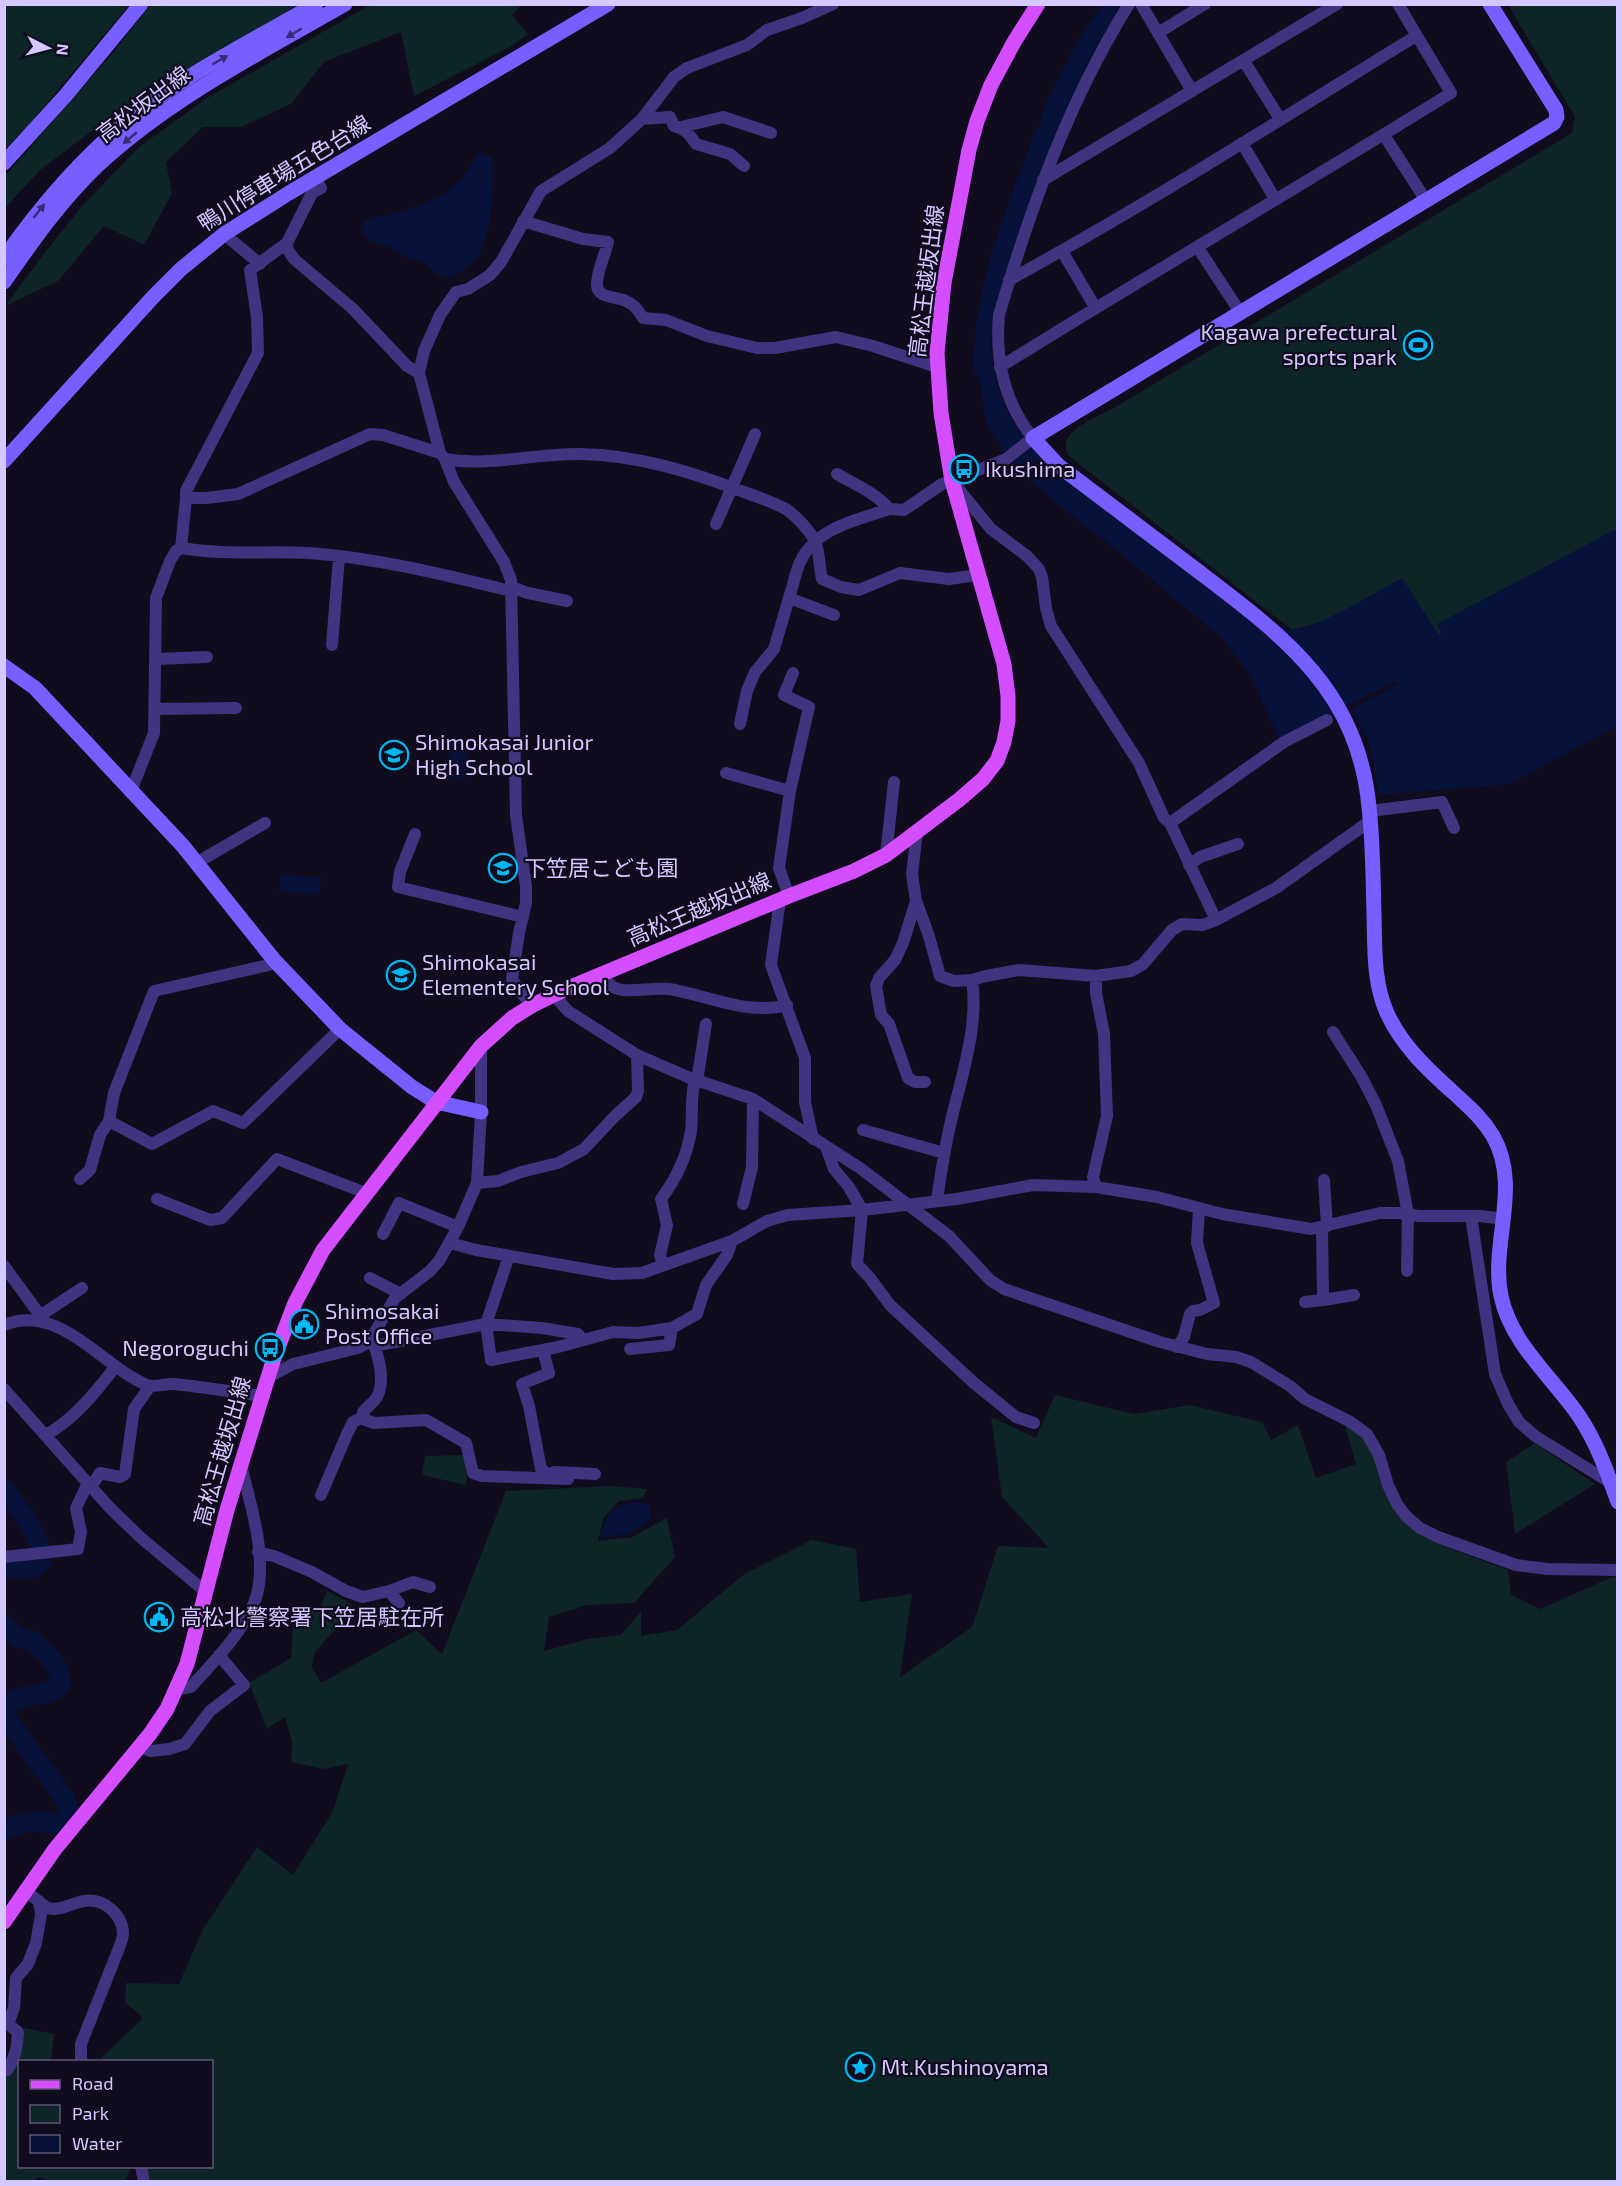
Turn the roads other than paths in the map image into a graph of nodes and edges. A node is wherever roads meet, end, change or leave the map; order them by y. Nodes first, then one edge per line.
1 (141, 4) edge
2 (316, 4) edge
3 (345, 4) edge
4 (608, 4) edge
5 (832, 4) edge
6 (1038, 4) edge
7 (1129, 4) edge
8 (1141, 4) edge
9 (1205, 4) edge
10 (1337, 4) edge
11 (1398, 4) edge
12 (1490, 4) edge
13 (1158, 33) junction
14 (1416, 36) junction
15 (1244, 60) junction
16 (1192, 91) junction
17 (642, 119) junction
18 (1280, 119) junction
19 (681, 127) junction
20 (771, 133) dead end
21 (1384, 135) junction
22 (1242, 143) junction
23 (4, 163) edge
24 (744, 166) dead end
25 (315, 178) junction
26 (1043, 180) junction
27 (1275, 200) junction
28 (1424, 202) junction
29 (523, 221) junction
30 (224, 234) junction
31 (287, 243) junction
32 (1198, 248) junction
33 (1062, 251) junction
34 (4, 258) edge
35 (260, 264) junction
36 (1009, 280) junction
37 (4, 282) edge
38 (1095, 307) junction
39 (1240, 312) junction
40 (937, 367) junction
41 (1000, 367) junction
42 (419, 373) junction
43 (755, 434) dead end
44 (1031, 440) junction
45 (443, 456) junction
46 (4, 461) edge
47 (837, 474) dead end
48 (952, 481) junction
49 (733, 488) junction
50 (186, 498) junction
51 (889, 509) junction
52 (716, 524) dead end
53 (814, 540) junction
54 (182, 548) junction
55 (339, 556) junction
56 (978, 575) junction
57 (511, 589) junction
58 (789, 598) junction
59 (567, 601) dead end
60 (834, 615) dead end
61 (332, 645) dead end
62 (207, 657) dead end
63 (156, 659) junction
64 (4, 666) edge
65 (793, 673) dead end
66 (236, 708) dead end
67 (155, 709) junction
68 (1327, 720) dead end
69 (740, 724) dead end
70 (726, 773) dead end
71 (894, 782) dead end
72 (131, 791) junction
73 (790, 791) junction
74 (1369, 811) junction
75 (266, 823) dead end
76 (1170, 823) junction
77 (1454, 828) dead end
78 (917, 832) junction
79 (415, 834) dead end
80 (1238, 844) dead end
81 (886, 855) junction
82 (196, 862) junction
83 (1189, 865) junction
84 (784, 898) junction
85 (916, 901) junction
86 (523, 917) junction
87 (1216, 920) junction
88 (274, 960) junction
89 (602, 974) junction
90 (1096, 976) junction
91 (972, 980) junction
92 (554, 995) junction
93 (533, 1005) junction
94 (787, 1005) junction
95 (706, 1024) dead end
96 (340, 1029) junction
97 (1333, 1032) dead end
98 (481, 1046) junction
99 (637, 1055) junction
100 (696, 1080) junction
101 (925, 1082) dead end
102 (753, 1100) junction
103 (436, 1102) junction
104 (481, 1112) junction
105 (109, 1121) junction
106 (863, 1130) dead end
107 (813, 1138) junction
108 (826, 1147) junction
109 (944, 1153) junction
110 (80, 1179) dead end
111 (1324, 1180) dead end
112 (477, 1183) junction
113 (1096, 1187) junction
114 (366, 1193) junction
115 (156, 1199) dead end
116 (937, 1200) junction
117 (743, 1204) dead end
118 (906, 1204) junction
119 (1199, 1208) junction
120 (862, 1210) junction
121 (1408, 1214) junction
122 (1471, 1216) junction
123 (1504, 1219) junction
124 (1325, 1226) junction
125 (458, 1227) junction
126 (383, 1234) dead end
127 (732, 1241) junction
128 (450, 1243) junction
129 (508, 1256) junction
130 (663, 1265) junction
131 (4, 1266) edge
132 (1407, 1271) dead end
133 (370, 1278) dead end
134 (82, 1288) dead end
135 (401, 1294) junction
136 (1354, 1295) dead end
137 (1323, 1300) junction
138 (1305, 1302) dead end
139 (43, 1318) junction
140 (486, 1324) junction
141 (4, 1325) edge
142 (672, 1328) junction
143 (583, 1340) junction
144 (373, 1342) junction
145 (1177, 1347) junction
146 (630, 1349) dead end
147 (543, 1350) junction
148 (115, 1367) junction
149 (267, 1378) junction
150 (150, 1386) junction
151 (4, 1389) edge
152 (261, 1396) junction
153 (363, 1417) junction
154 (1034, 1423) dead end
155 (45, 1435) junction
156 (241, 1464) junction
157 (595, 1474) dead end
158 (545, 1475) junction
159 (568, 1479) dead end
160 (1611, 1483) junction
161 (89, 1485) junction
162 (321, 1495) dead end
163 (1617, 1502) edge
164 (258, 1552) junction
165 (4, 1557) edge
166 (1617, 1570) edge
167 (430, 1587) dead end
168 (389, 1592) junction
169 (207, 1593) junction
170 (399, 1603) dead end
171 (219, 1655) junction
172 (177, 1689) junction
173 (140, 1746) junction
174 (26, 1890) junction
175 (39, 1901) junction
176 (4, 1922) edge
177 (81, 2060) edge
178 (4, 2069) edge

1 - 23 street
34 -> 2 street, 高松坂出線
3 -> 37 street, 高松坂出線
4 - 25 street, 鴨川停車場五色台線
5 - 17 street
6 - 40 main road, 高松王越坂出線
7 - 26 street
8 - 13 street
9 - 13 street
10 - 15 street
11 - 14 street
12 - 28 street
13 - 16 street
14 - 18 street
14 - 21 street
15 - 16 street
15 - 18 street
16 - 26 street
17 - 19 street
17 - 29 street
18 - 22 street
19 - 20 street
19 - 24 street
21 - 27 street
21 - 28 street
22 - 27 street
22 - 33 street
25 - 30 street, 鴨川停車場五色台線
25 - 31 street
26 - 36 street
27 - 32 street
28 - 39 street
29 - 40 street
29 - 42 street
30 - 35 street
30 - 46 street, 鴨川停車場五色台線
31 - 35 street
31 - 42 street
32 - 38 street
32 - 39 street
33 - 36 street
33 - 38 street
35 - 50 street
36 - 41 street
38 - 41 street
39 - 44 street
40 - 48 main road, 高松王越坂出線
41 - 44 street
42 - 45 street
43 - 49 street
44 - 48 street
44 - 74 street
45 - 49 street
45 - 50 street
45 - 57 street
47 - 51 street
48 - 51 street
48 - 56 main road, 高松王越坂出線
48 - 76 street
49 - 52 street
49 - 53 street
50 - 54 street
51 - 53 street
53 - 56 street
53 - 58 street
54 - 55 street
54 - 63 street
55 - 57 street
55 - 61 street
56 - 78 main road, 高松王越坂出線
57 - 59 street
57 - 86 street
58 - 60 street
58 - 69 street
62 - 63 street
63 - 67 street
64 - 72 street
65 - 73 street
66 - 67 street
67 - 72 street
68 - 76 street
70 - 73 street
71 - 81 street
72 - 82 street
73 - 84 street
74 - 77 street
74 - 87 street
74 - 123 street
75 - 82 street
76 - 83 street
78 - 81 main road, 高松王越坂出線
78 - 85 street
79 - 86 street
80 - 83 street
81 - 84 main road, 高松王越坂出線
82 - 88 street
83 - 87 street
84 - 89 main road, 高松王越坂出線
84 - 94 street
85 - 91 street
85 - 101 street
86 - 93 street
87 - 90 street
88 - 96 street
88 - 105 street
89 - 92 main road, 高松王越坂出線
89 - 94 street
90 - 91 street
90 - 113 street
91 - 109 street
92 - 93 main road, 高松王越坂出線
92 - 99 street
93 - 98 main road, 高松王越坂出線
94 - 107 street
95 - 100 street
96 - 103 street
96 - 105 street
97 - 121 street
98 - 103 main road, 高松王越坂出線
98 - 104 street
99 - 100 street
99 - 112 street
100 - 102 street
100 - 130 street
102 - 107 street
102 - 117 street
103 - 104 street
103 - 114 main road, 高松王越坂出線
104 - 112 street
105 - 110 street
106 - 109 street
107 - 108 street
108 - 118 street
108 - 120 street
109 - 116 street
111 - 124 street
112 - 125 street
113 - 116 street
113 - 119 street
114 - 115 street
114 - 149 main road, 高松王越坂出線
116 - 118 street
118 - 120 street
118 - 145 street
119 - 124 street
119 - 145 street
120 - 127 street
120 - 154 street
121 - 122 street
121 - 124 street
121 - 132 street
122 - 123 street
122 - 160 street
123 - 160 street
124 - 137 street
125 - 126 street
125 - 128 street
127 - 130 street
127 - 142 street
128 - 129 street
128 - 135 street
129 - 130 street
129 - 140 street
131 - 139 street
133 - 135 street
134 - 139 street
135 - 144 street
136 - 137 street
137 - 138 street
139 - 141 street
139 - 148 street
140 - 143 street
140 - 144 street
140 - 147 street
142 - 143 street
142 - 146 street
143 - 147 street
144 - 149 street
144 - 153 street
145 - 166 street
147 - 158 street
148 - 150 street
148 - 155 street
149 - 152 main road, 高松王越坂出線
150 - 152 street
150 - 161 street
151 - 155 street
152 - 156 main road, 高松王越坂出線
153 - 158 street
153 - 162 street
155 - 161 street
156 - 164 street
156 - 169 main road, 高松王越坂出線
157 - 158 street
158 - 159 street
160 - 163 street
161 - 165 street
161 - 169 street
164 - 168 street
164 - 171 street
167 - 168 street
168 - 170 street
169 - 172 main road, 高松王越坂出線
171 - 172 street
171 - 173 street
172 - 173 main road, 高松王越坂出線
173 - 174 main road, 高松王越坂出線
174 - 175 street
174 - 176 main road, 高松王越坂出線
175 - 177 street
175 - 178 street

